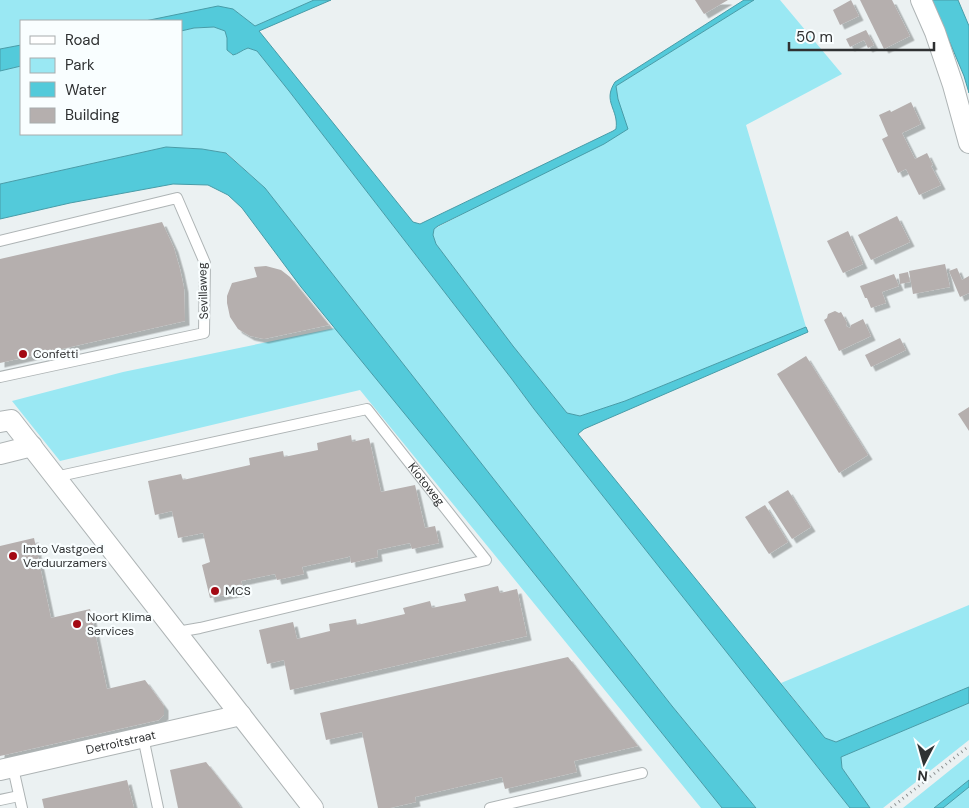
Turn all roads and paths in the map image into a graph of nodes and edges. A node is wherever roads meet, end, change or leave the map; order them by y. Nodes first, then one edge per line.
1 (921, 0) edge
2 (969, 142) edge
3 (0, 241) edge
4 (0, 377) edge
5 (6, 421) edge
6 (32, 446) junction
7 (0, 454) edge
8 (55, 477) junction
9 (177, 632) junction
10 (241, 715) junction
11 (143, 737) junction
12 (969, 746) edge
13 (6, 769) edge
14 (642, 773) dead end
15 (19, 796) junction
16 (0, 800) edge
17 (22, 808) edge
18 (158, 808) edge
19 (313, 808) edge
20 (490, 808) edge
21 (891, 808) edge

1 - 2 street
3 - 4 lane, Sevillaweg
5 - 6 street
6 - 7 street
6 - 8 street
8 - 9 street
8 - 9 lane, Kiotoweg
9 - 10 street
10 - 11 street, Detroitstraat
10 - 19 street
11 - 13 street, Detroitstraat
11 - 18 lane
12 - 21 path
13 - 15 lane
14 - 20 lane
15 - 16 lane
15 - 17 lane

